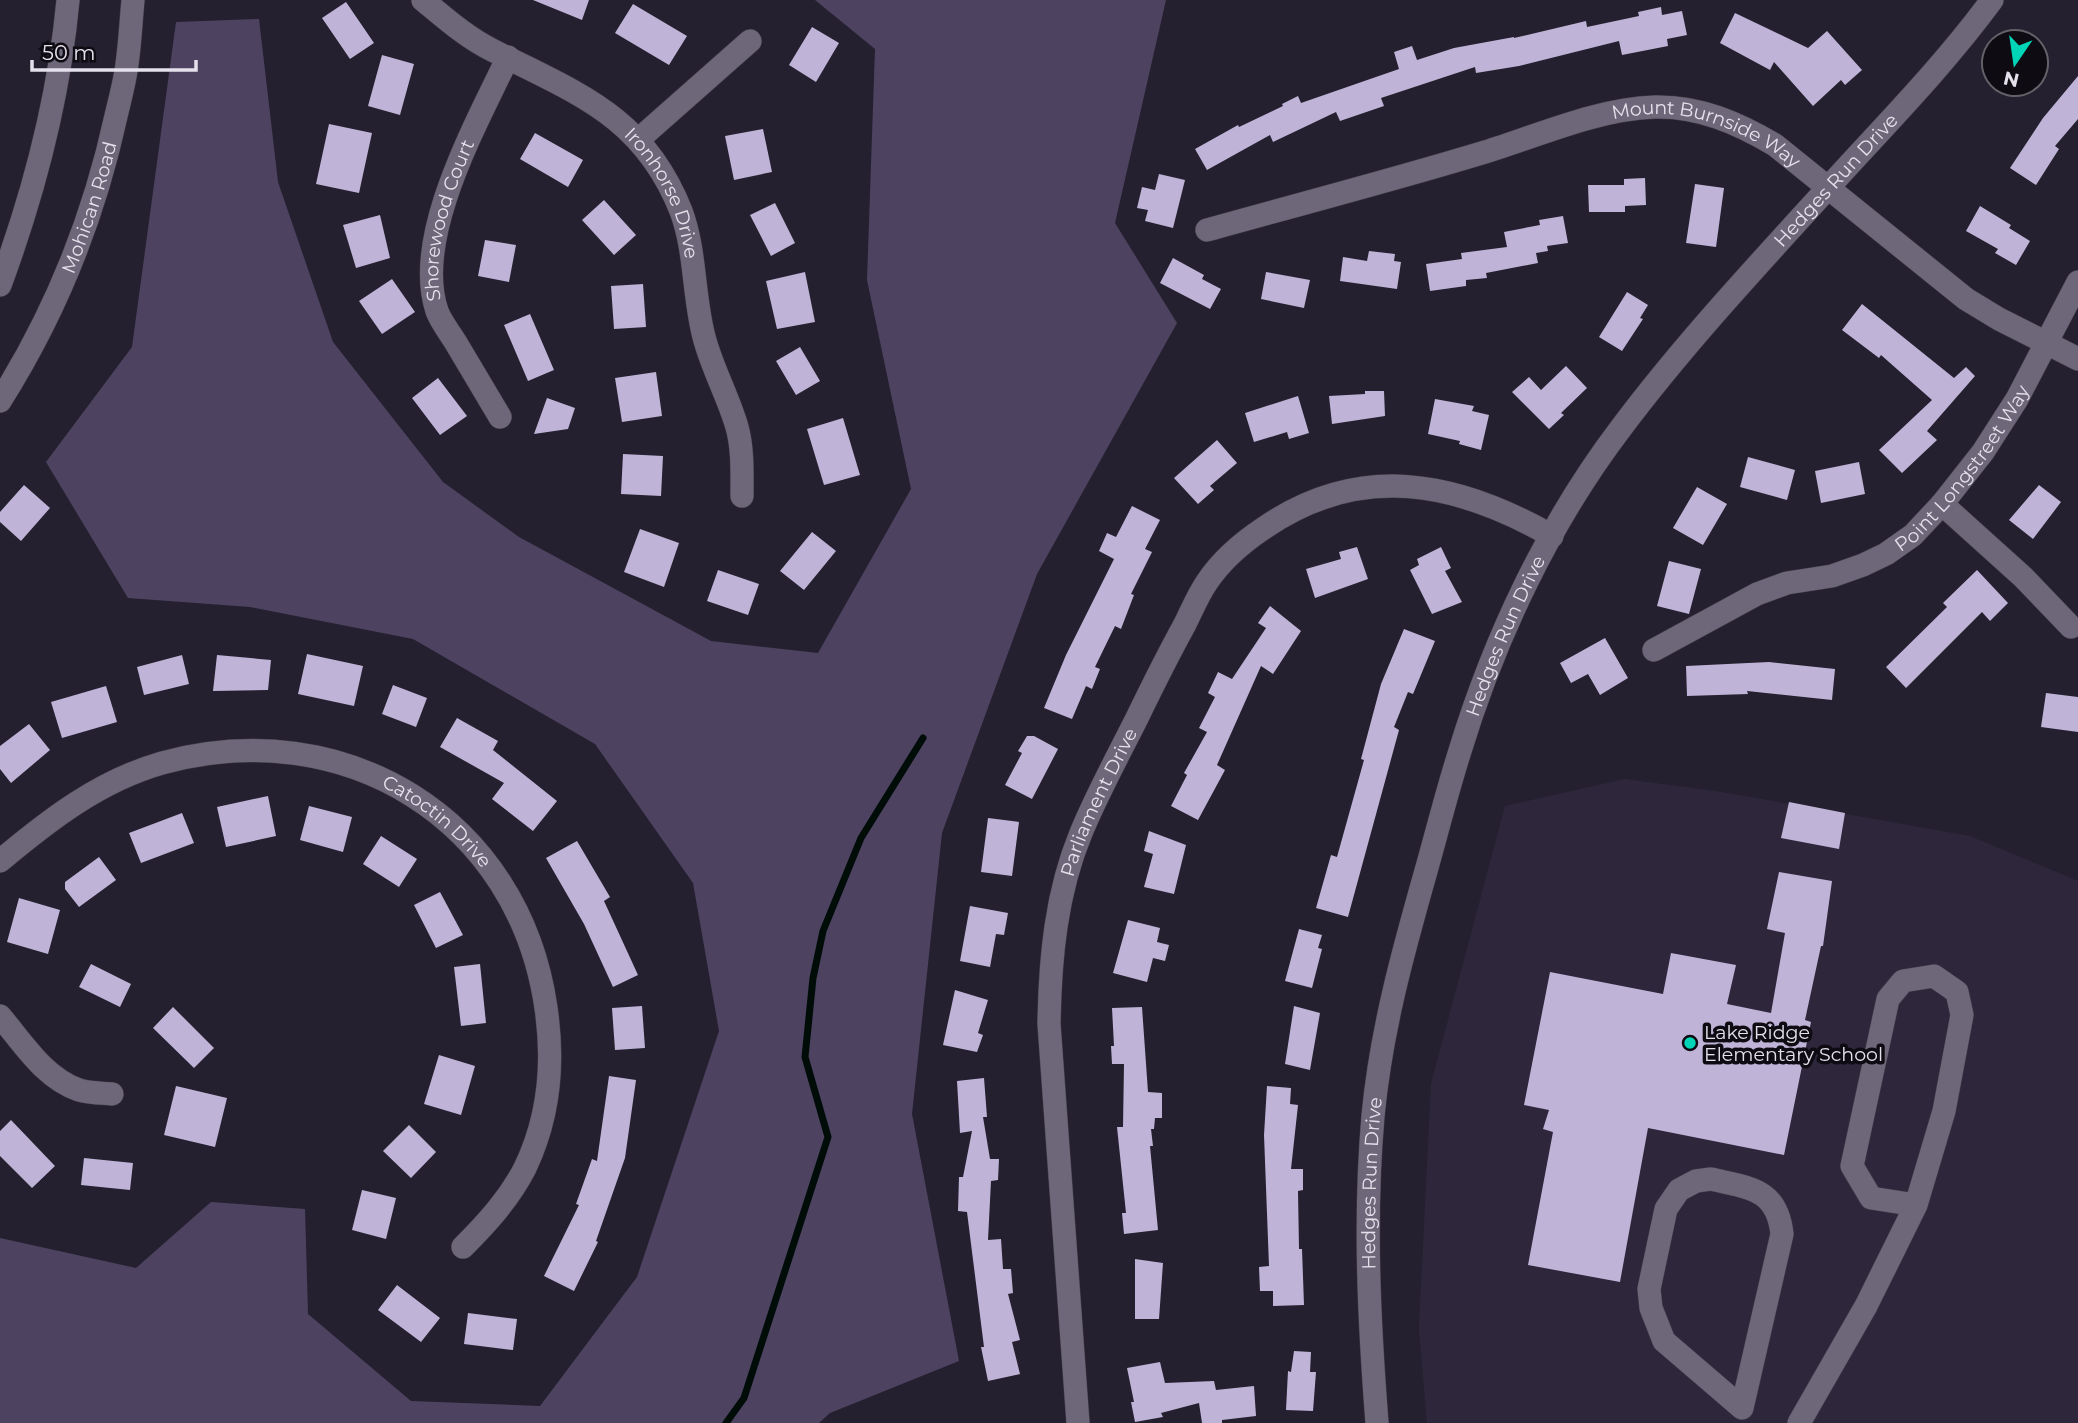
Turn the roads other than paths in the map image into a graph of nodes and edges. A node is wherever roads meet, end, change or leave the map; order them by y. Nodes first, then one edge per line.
1 (68, 0) edge
2 (133, 0) edge
3 (423, 0) edge
4 (1992, 0) edge
5 (750, 41) dead end
6 (508, 57) junction
7 (638, 140) junction
8 (1828, 187) junction
9 (1207, 230) dead end
10 (2078, 282) edge
11 (0, 285) edge
12 (2046, 344) junction
13 (2078, 359) edge
14 (0, 401) edge
15 (500, 417) dead end
16 (742, 496) dead end
17 (1942, 504) junction
18 (1552, 536) junction
19 (2071, 627) dead end
20 (1654, 650) dead end
21 (0, 861) edge
22 (0, 1016) edge
23 (112, 1094) dead end
24 (1916, 1205) junction
25 (463, 1247) dead end
26 (1739, 1415) edge
27 (1078, 1423) edge
28 (1377, 1423) edge
29 (1799, 1423) edge

1 - 11 street
2 - 14 street, Mohican Road
3 - 6 street, Ironhorse Drive
4 - 8 street, Hedges Run Drive
5 - 7 street
6 - 7 street, Ironhorse Drive
6 - 15 street, Shorewood Court
7 - 16 street, Ironhorse Drive
8 - 9 street, Mount Burnside Way
8 - 12 street, Mount Burnside Way
8 - 18 street, Hedges Run Drive
10 - 12 street, Point Longstreet Way
12 - 13 street, Mount Burnside Way
12 - 17 street, Point Longstreet Way
17 - 19 street
17 - 20 street, Point Longstreet Way
18 - 27 street, Parliament Drive
18 - 28 street, Hedges Run Drive
21 - 25 street, Catoctin Drive
22 - 23 street
24 - 24 street
24 - 29 street
26 - 26 street

